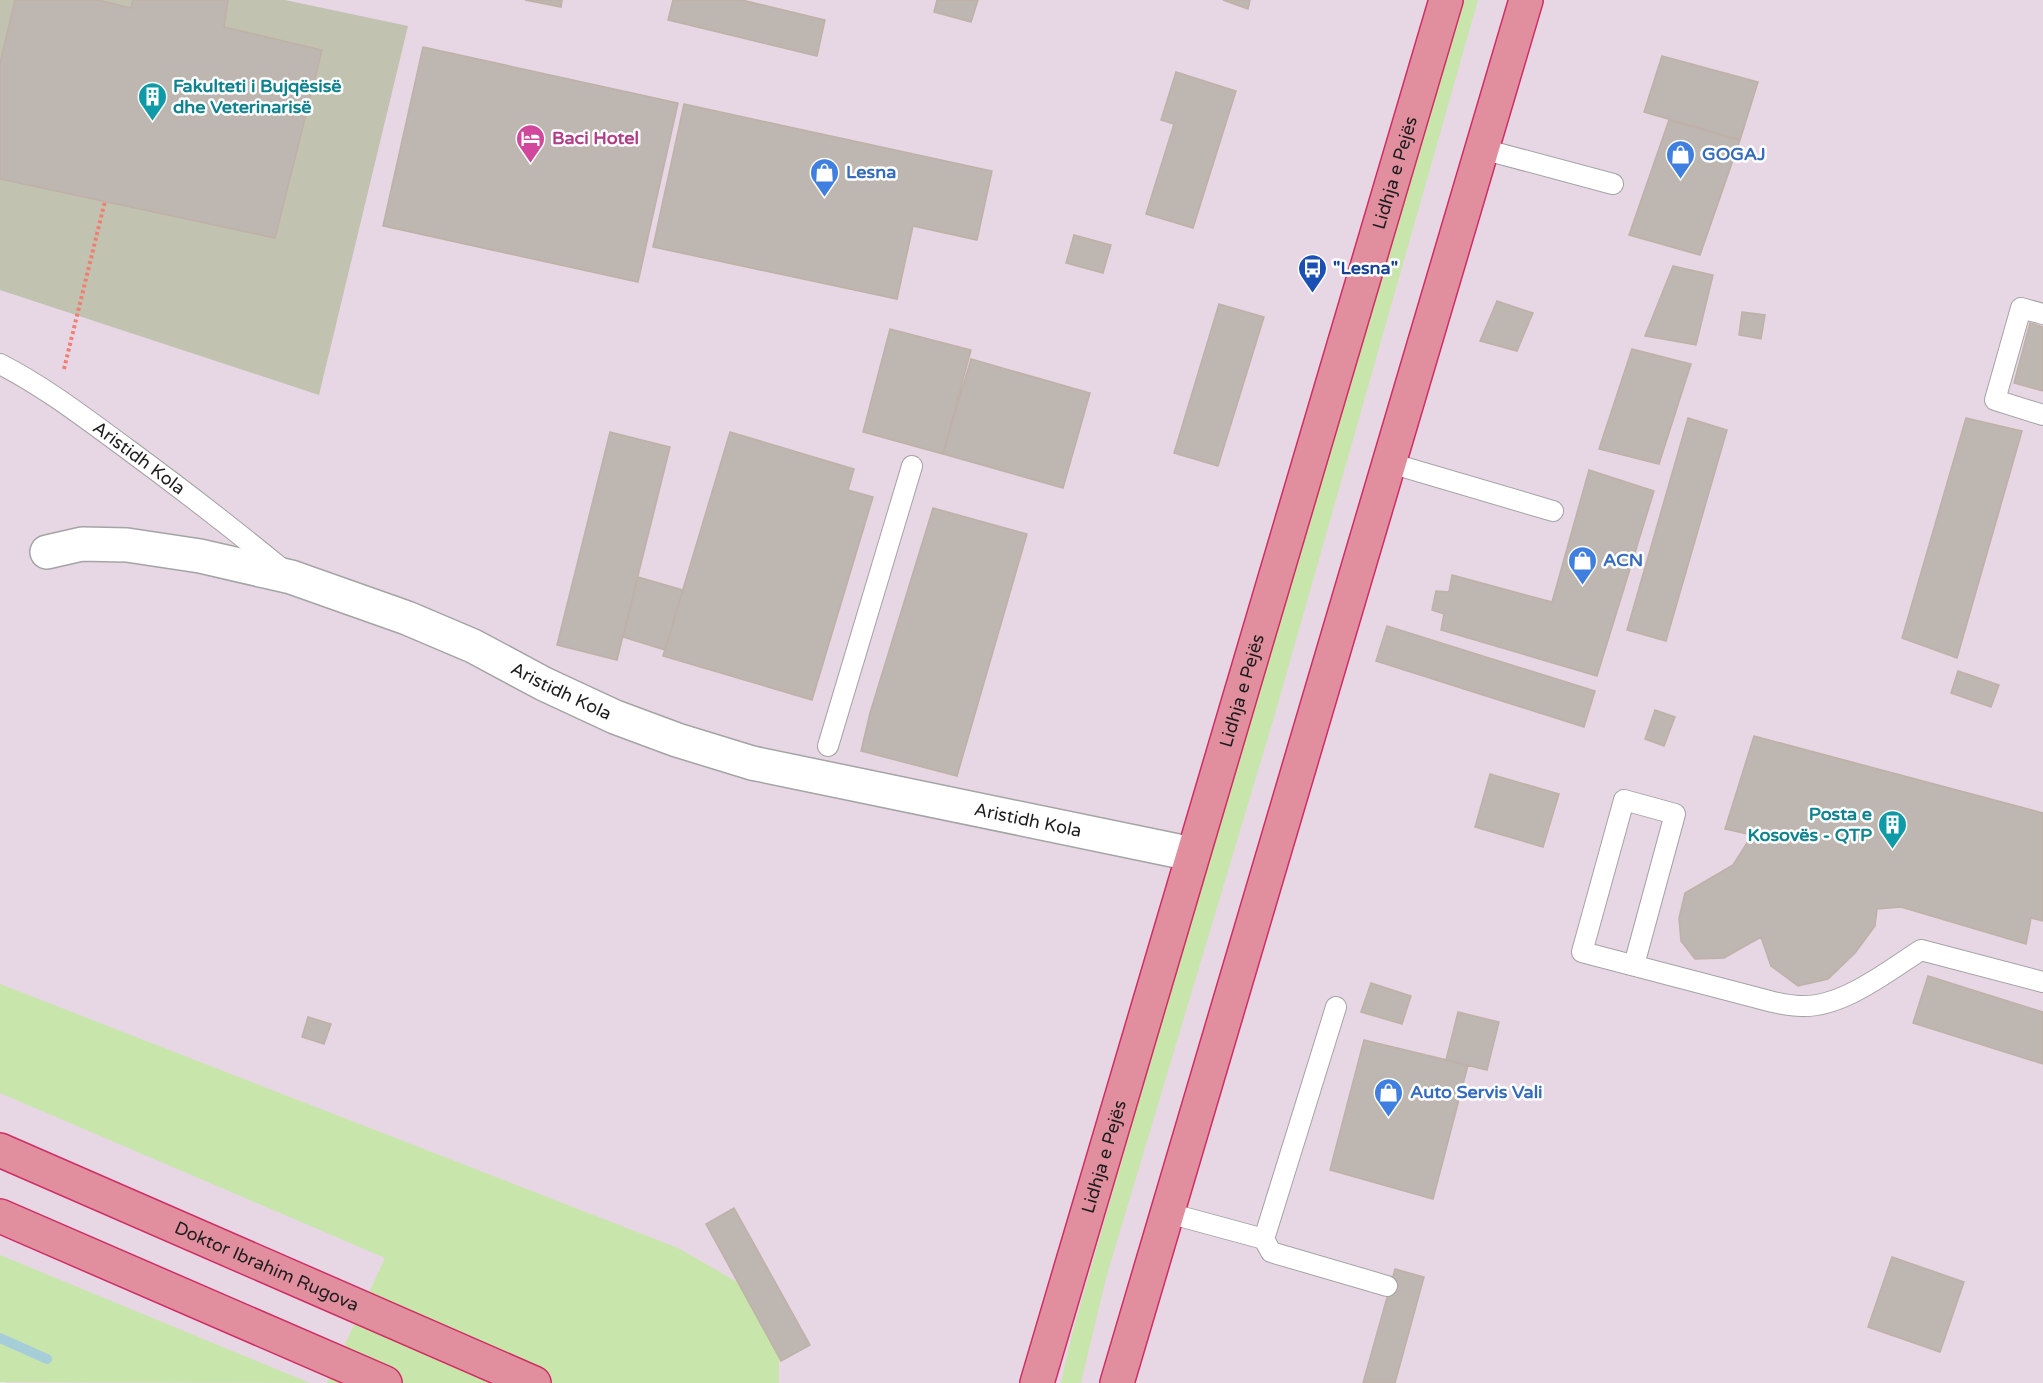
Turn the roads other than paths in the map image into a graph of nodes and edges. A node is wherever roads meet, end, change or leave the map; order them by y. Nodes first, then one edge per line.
1 (1446, 0) edge
2 (1526, 0) edge
3 (1482, 149) junction
4 (1613, 184) dead end
5 (2043, 314) edge
6 (0, 364) edge
7 (2043, 414) edge
8 (1390, 463) junction
9 (912, 466) dead end
10 (1553, 511) dead end
11 (46, 552) dead end
12 (291, 577) junction
13 (828, 746) dead end
14 (1192, 854) junction
15 (1634, 965) junction
16 (2043, 982) edge
17 (1336, 1007) dead end
18 (0, 1150) edge
19 (1167, 1213) junction
20 (0, 1216) edge
21 (1264, 1239) junction
22 (1387, 1286) dead end
23 (385, 1383) edge
24 (534, 1383) edge
25 (1037, 1383) edge
26 (1118, 1383) edge

1 - 14 highway, Lidhja e Pejës
2 - 3 highway
3 - 4 lane
3 - 8 highway
5 - 7 lane
6 - 12 lane, Aristidh Kola
8 - 10 lane
8 - 19 highway
9 - 13 lane
11 - 12 street
12 - 14 street, Aristidh Kola
14 - 25 highway, Lidhja e Pejës
15 - 15 lane
15 - 16 lane
17 - 21 lane
18 - 24 highway, Doktor Ibrahim Rugova
19 - 21 lane
19 - 26 highway
20 - 23 highway
21 - 22 lane

